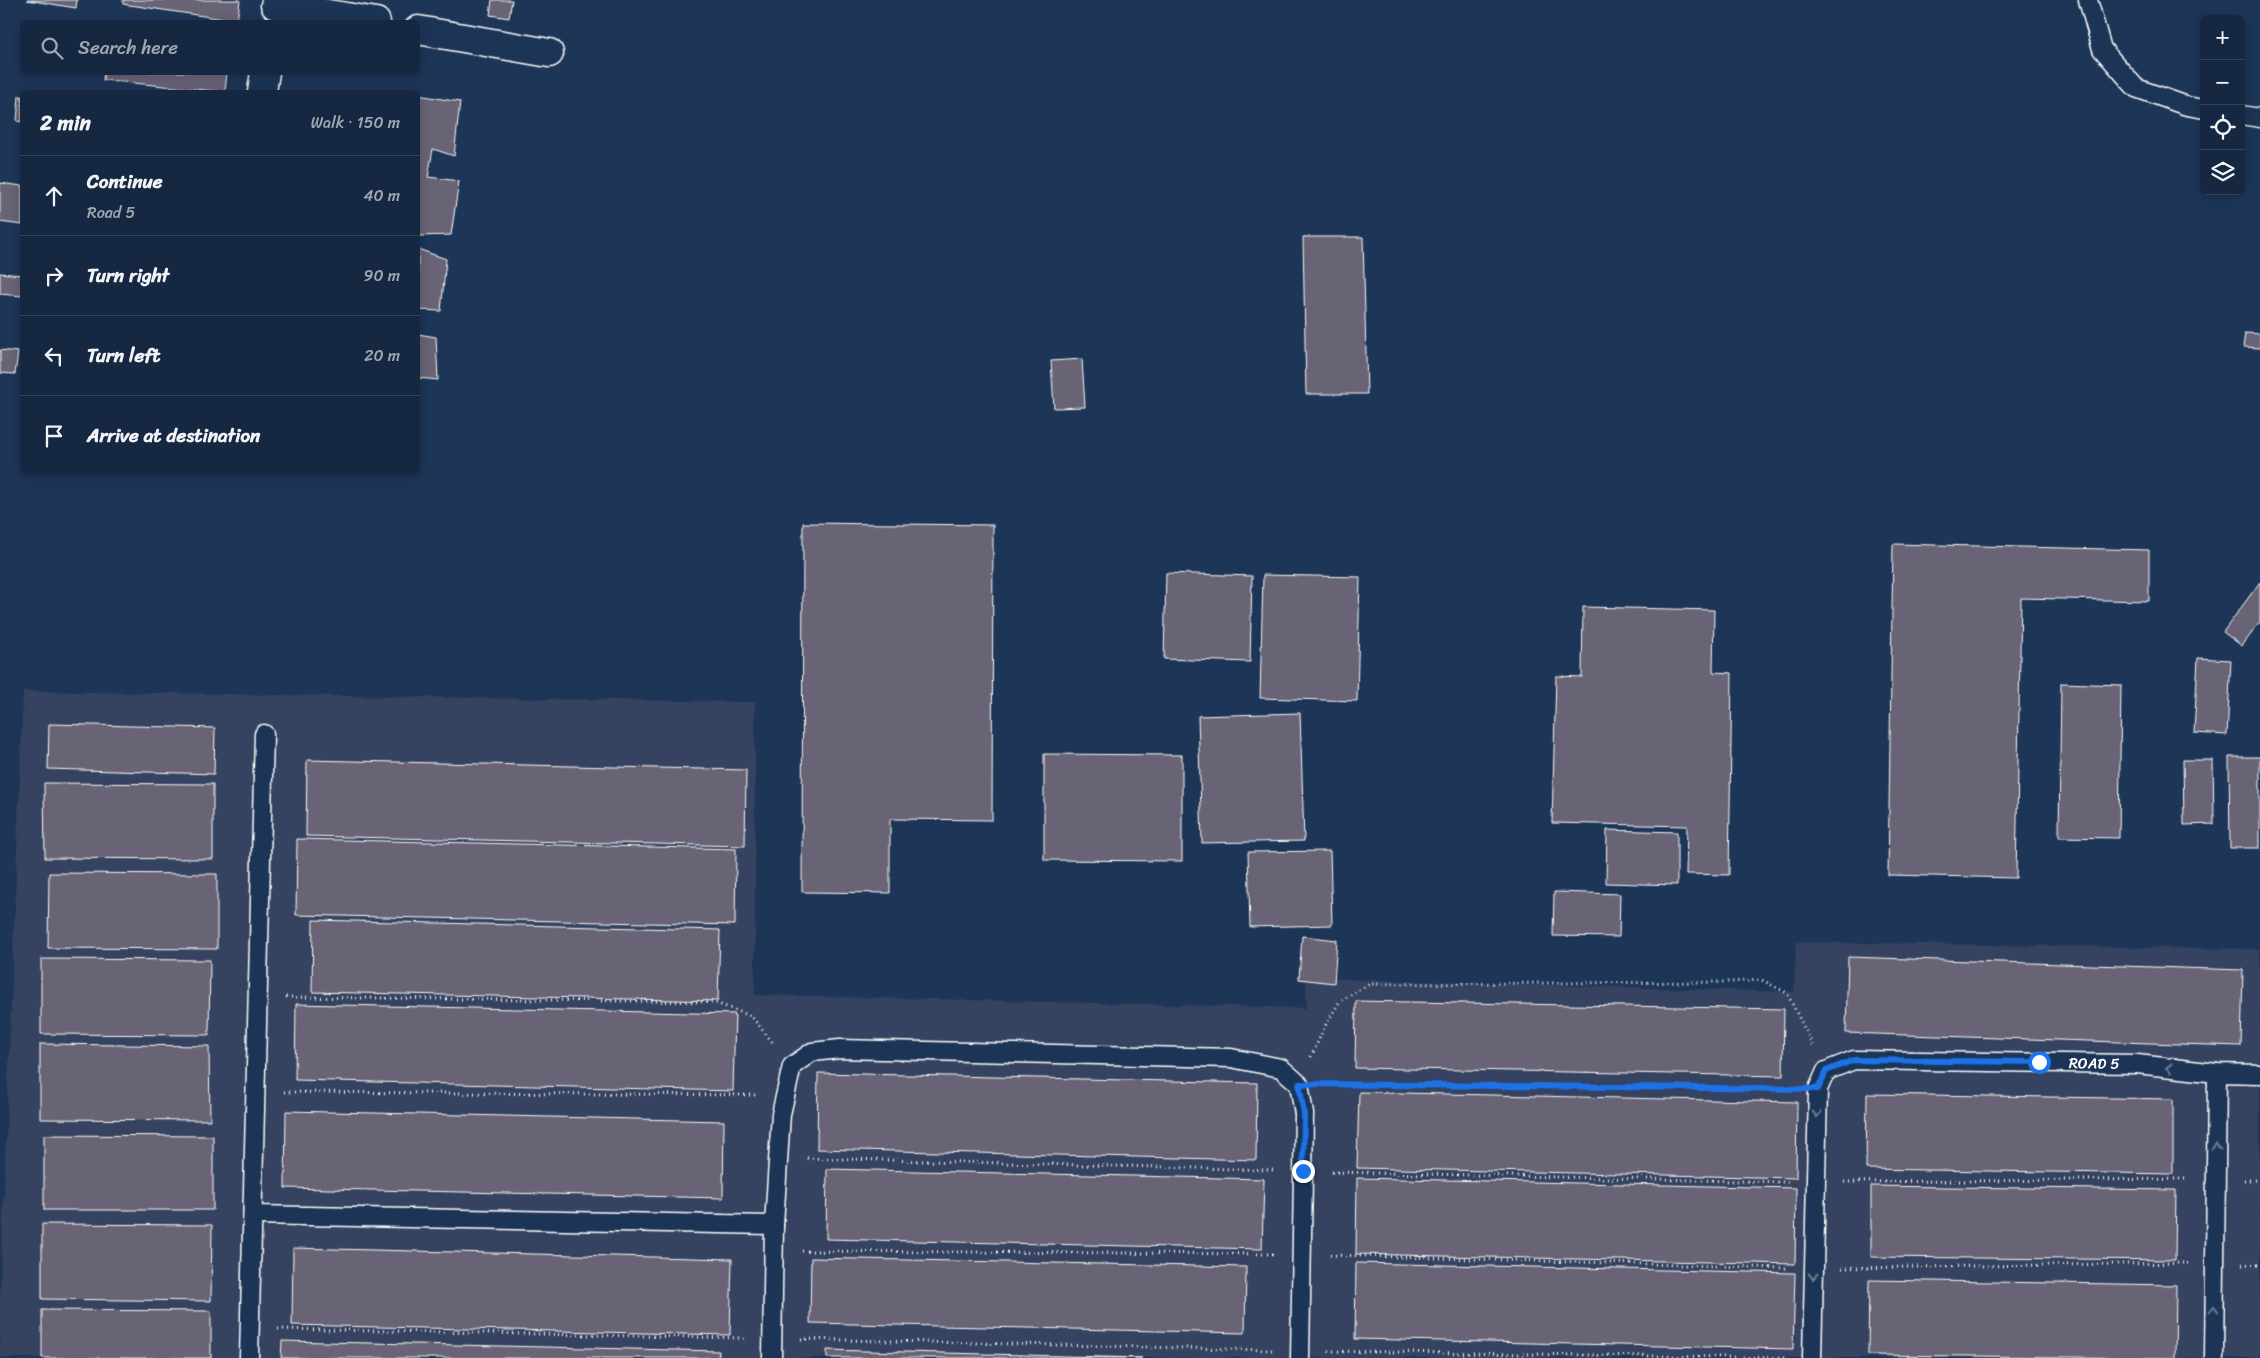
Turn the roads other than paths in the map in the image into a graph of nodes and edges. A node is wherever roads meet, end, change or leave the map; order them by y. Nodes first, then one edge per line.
1 (2088, 0) edge
2 (274, 9) edge
3 (360, 20) edge
4 (420, 30) edge
5 (548, 53) dead end
6 (265, 75) edge
7 (262, 90) edge
8 (2200, 108) edge
9 (2245, 116) edge
10 (2260, 118) edge
11 (264, 734) dead end
12 (2217, 1073) junction
13 (2260, 1074) edge
14 (253, 1215) junction
15 (774, 1225) junction
16 (1300, 1354) edge
17 (249, 1358) edge
18 (772, 1358) edge
19 (1812, 1358) edge
20 (2214, 1358) edge

1 - 8 lane
2 - 3 street
4 - 5 street
6 - 7 street
9 - 10 lane
11 - 14 lane
12 - 13 lane, ROAD 5
12 -> 19 lane, ROAD 5
20 -> 12 lane
14 - 15 lane
14 - 17 lane
15 - 16 lane
15 - 18 lane

